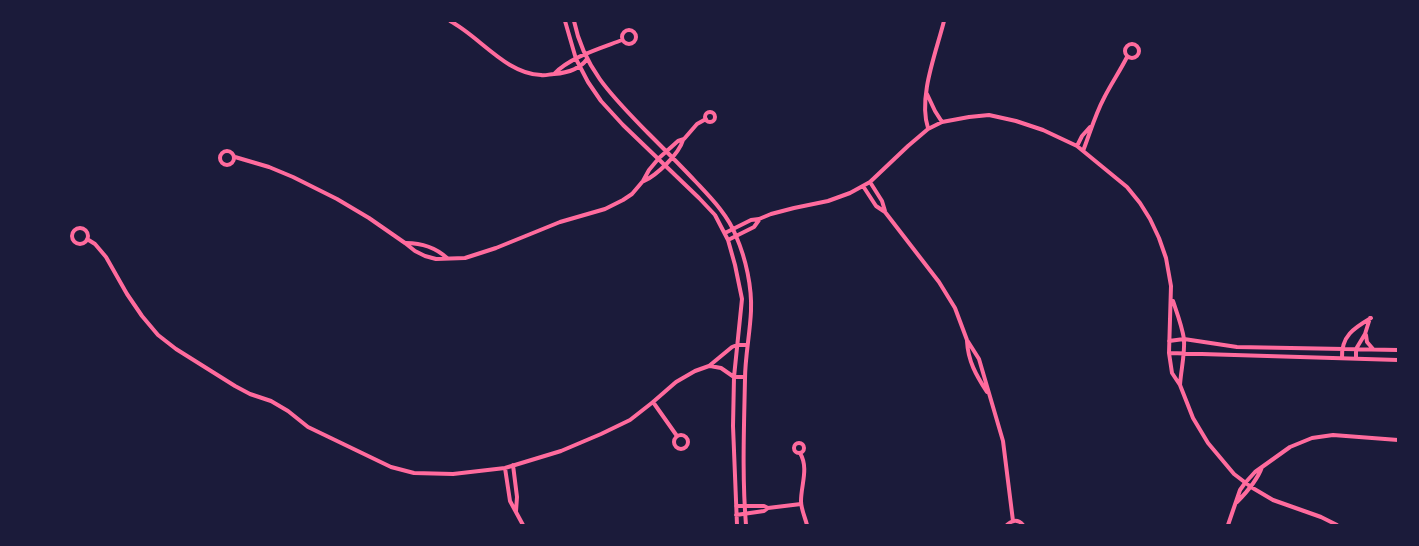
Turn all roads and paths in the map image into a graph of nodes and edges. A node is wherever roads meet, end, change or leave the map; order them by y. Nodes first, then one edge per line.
1 (450, 21) edge
2 (565, 21) edge
3 (574, 21) edge
4 (944, 21) edge
5 (622, 40) dead end
6 (586, 57) junction
7 (1127, 57) dead end
8 (576, 59) junction
9 (580, 66) junction
10 (554, 74) junction
11 (927, 94) junction
12 (706, 119) dead end
13 (942, 122) junction
14 (1091, 126) junction
15 (928, 129) junction
16 (684, 139) junction
17 (1077, 146) junction
18 (667, 151) junction
19 (1083, 151) junction
20 (235, 157) dead end
21 (672, 157) junction
22 (659, 158) junction
23 (665, 164) junction
24 (643, 182) junction
25 (870, 182) junction
26 (863, 186) junction
27 (885, 212) junction
28 (759, 219) junction
29 (732, 228) junction
30 (724, 233) junction
31 (736, 235) junction
32 (87, 239) junction
33 (728, 240) junction
34 (405, 243) junction
35 (447, 258) junction
36 (1172, 297) junction
37 (1365, 334) junction
38 (1184, 339) junction
39 (968, 340) junction
40 (1169, 340) junction
41 (737, 345) junction
42 (747, 345) junction
43 (1342, 349) junction
44 (1356, 350) junction
45 (1374, 350) junction
46 (1398, 350) edge
47 (1169, 353) junction
48 (1184, 354) junction
49 (1342, 358) junction
50 (1356, 358) junction
51 (1398, 360) edge
52 (709, 366) junction
53 (734, 377) junction
54 (745, 377) junction
55 (1180, 385) junction
56 (988, 394) junction
57 (653, 402) junction
58 (677, 436) dead end
59 (1398, 440) edge
60 (800, 453) dead end
61 (513, 465) junction
62 (1262, 467) junction
63 (505, 468) junction
64 (1245, 483) junction
65 (1251, 487) junction
66 (1236, 503) junction
67 (801, 504) junction
68 (745, 506) junction
69 (736, 507) junction
70 (768, 508) junction
71 (516, 511) junction
72 (745, 514) junction
73 (736, 515) junction
74 (1013, 521) junction
75 (523, 525) edge
76 (737, 525) edge
77 (746, 525) edge
78 (807, 525) edge
79 (1007, 525) edge
80 (1023, 525) edge
81 (1228, 525) edge
82 (1337, 525) edge

1 - 10 street
2 - 8 street
3 - 6 street
4 - 11 street
5 - 6 street
6 - 8 street
6 - 9 street
6 - 18 street
7 - 14 street
8 - 9 street
8 - 10 street
9 - 10 street
9 - 22 street
11 - 13 street
11 - 15 street
12 - 16 street
13 - 15 street
13 - 17 street
14 - 17 street
14 - 19 street
15 - 25 street
16 - 18 street
16 - 21 street
17 - 19 street
18 - 21 street
18 - 22 street
19 - 36 street
20 - 34 street
21 - 23 street
21 - 29 street
22 - 23 street
22 - 24 street
23 - 24 street
23 - 30 street
24 - 35 street
25 - 26 street
25 - 27 street
26 - 27 street
26 - 28 street
27 - 39 street
28 - 29 street
28 - 31 street
29 - 30 street
29 - 31 street
30 - 33 street
31 - 33 street
31 - 42 street
32 - 32 street
32 - 63 street
33 - 41 street
34 - 35 street
34 - 35 street
36 - 38 street
36 - 40 street
37 - 43 street
37 - 44 street
37 - 45 street
38 - 40 street
38 - 43 street
38 - 48 street
39 - 56 street
39 - 56 street
40 - 47 street
41 - 42 street
41 - 52 street
41 - 53 street
42 - 54 street
43 - 44 street
43 - 49 street
44 - 45 street
44 - 50 street
45 - 46 street
47 - 48 street
47 - 55 street
48 - 49 street
48 - 55 street
49 - 50 street
50 - 51 street
52 - 53 street
52 - 57 street
53 - 54 street
53 - 69 street
54 - 68 street
55 - 64 street
56 - 74 street
57 - 58 street
57 - 61 street
59 - 62 street
60 - 67 street
61 - 63 street
61 - 71 street
62 - 64 street
62 - 65 street
63 - 71 street
64 - 65 street
64 - 66 street
65 - 66 street
65 - 82 street
66 - 81 street
67 - 70 street
67 - 78 street
68 - 69 street
68 - 70 street
68 - 72 street
69 - 73 street
70 - 72 street
71 - 75 street
72 - 73 street
72 - 77 street
73 - 76 street
74 - 79 street
74 - 80 street

